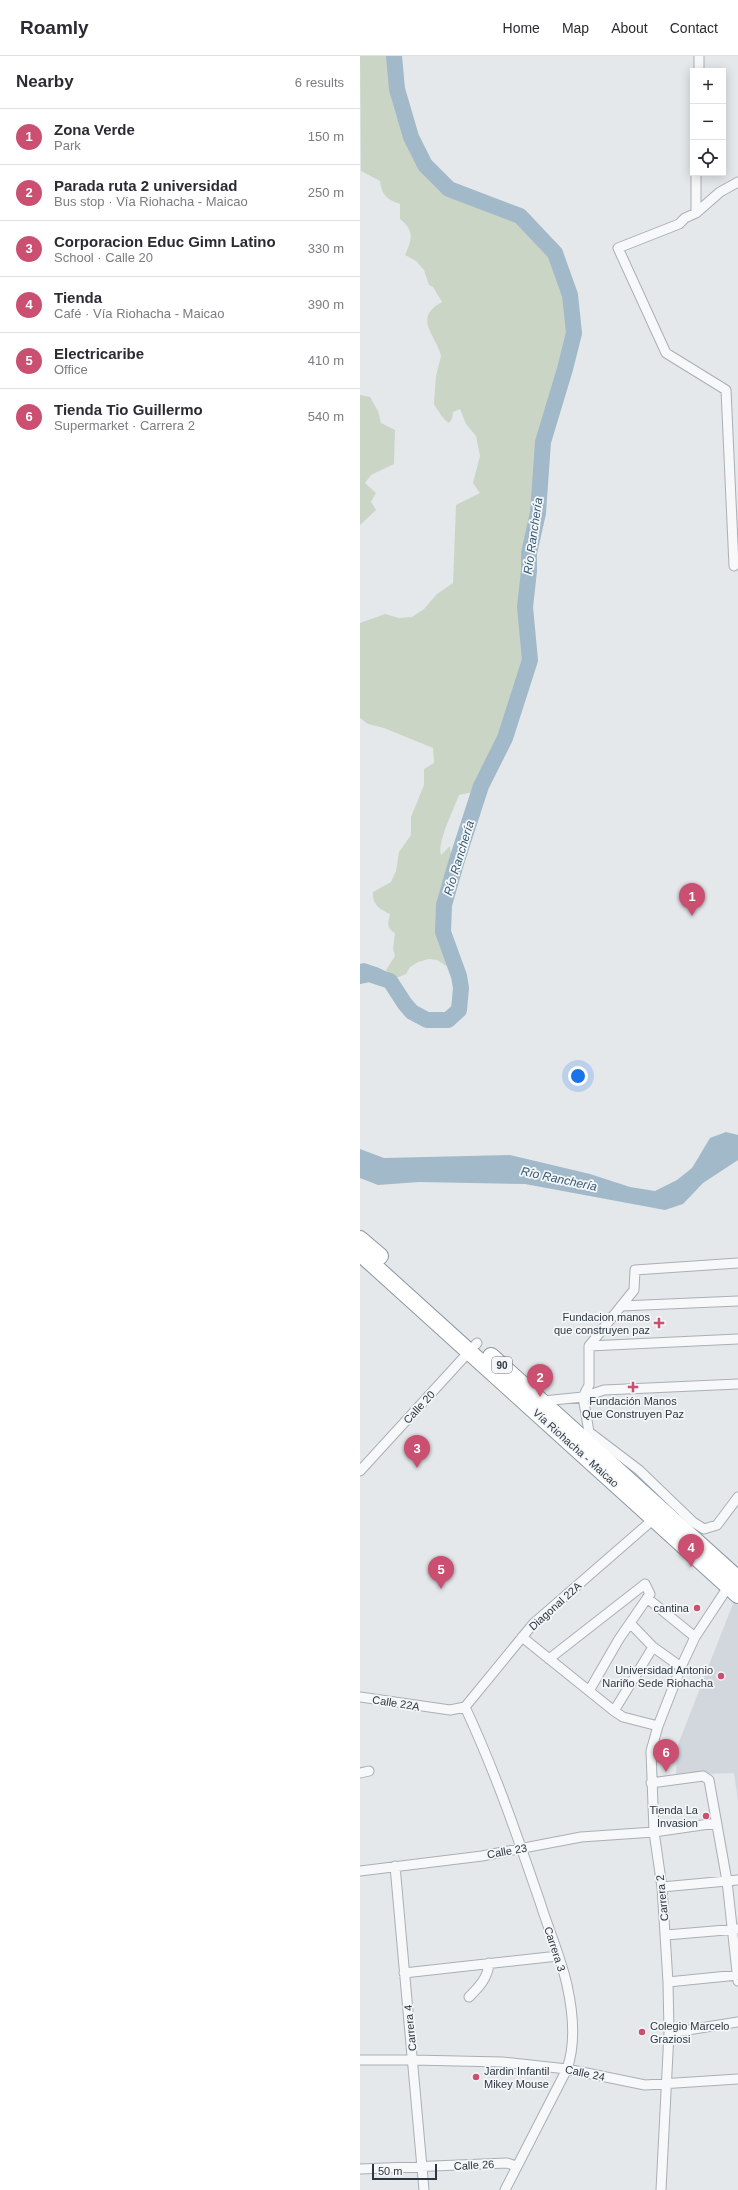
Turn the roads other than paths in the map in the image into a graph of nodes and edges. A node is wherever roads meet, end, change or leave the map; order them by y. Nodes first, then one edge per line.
1 (699, 56) edge
2 (699, 68) edge
3 (696, 176) edge
4 (738, 182) edge
5 (696, 213) junction
6 (734, 566) dead end
7 (360, 1239) edge
8 (360, 1253) edge
9 (738, 1262) edge
10 (738, 1301) edge
11 (621, 1306) junction
12 (433, 1310) junction
13 (738, 1339) edge
14 (589, 1346) junction
15 (474, 1347) junction
16 (738, 1384) edge
17 (583, 1397) junction
18 (539, 1405) junction
19 (360, 1471) edge
20 (738, 1497) edge
21 (659, 1514) junction
22 (735, 1584) edge
23 (647, 1598) junction
24 (630, 1623) junction
25 (522, 1637) junction
26 (695, 1637) junction
27 (653, 1647) junction
28 (549, 1659) junction
29 (681, 1667) junction
30 (590, 1691) junction
31 (360, 1698) edge
32 (465, 1707) junction
33 (614, 1711) junction
34 (658, 1726) junction
35 (651, 1783) junction
36 (716, 1823) junction
37 (654, 1832) junction
38 (522, 1849) junction
39 (395, 1866) junction
40 (360, 1871) edge
41 (738, 1880) edge
42 (727, 1881) junction
43 (662, 1887) junction
44 (734, 1929) edge
45 (666, 1935) junction
46 (558, 1956) junction
47 (489, 1964) junction
48 (404, 1972) junction
49 (738, 1975) edge
50 (738, 1981) edge
51 (668, 1982) junction
52 (469, 1996) dead end
53 (738, 2022) edge
54 (669, 2033) junction
55 (360, 2060) edge
56 (413, 2060) junction
57 (567, 2069) junction
58 (738, 2079) edge
59 (665, 2084) junction
60 (516, 2166) junction
61 (423, 2167) junction
62 (360, 2169) edge
63 (424, 2190) edge
64 (504, 2190) edge
65 (662, 2190) edge

1 - 2 street
3 - 5 street
4 - 5 street
5 - 6 street
7 - 12 highway, Vía Riohacha - Maicao / 90
8 - 12 highway, Vía Riohacha - Maicao / 90
9 - 11 street
10 - 11 street
11 - 14 street
12 - 15 highway, Vía Riohacha - Maicao / 90
13 - 14 street
14 - 17 street
15 - 18 highway, Vía Riohacha - Maicao / 90
15 - 19 street, Calle 20
16 - 17 street
17 - 18 street
17 - 20 street
18 - 21 highway, Vía Riohacha - Maicao / 90
21 - 22 highway, Vía Riohacha - Maicao / 90
21 - 25 street, Diagonal 22A
22 - 26 street, Carrera 2
23 - 24 street
23 - 26 street
23 - 28 street
24 - 27 street
24 - 30 street
25 - 28 street
25 - 32 street, Diagonal 22A
26 - 29 street, Carrera 2
27 - 29 street
27 - 33 street
28 - 30 street
29 - 34 street, Carrera 2
30 - 33 street
31 - 32 street, Calle 22A
32 - 38 street, Carrera 3
33 - 34 street
34 - 35 street, Carrera 2
35 - 36 street
35 - 37 street, Carrera 2
36 - 37 street, Calle 23
36 - 42 street
37 - 38 street, Calle 23
37 - 43 street, Carrera 2
38 - 39 street, Calle 23
38 - 46 street, Carrera 3
39 - 40 street, Calle 23
39 - 48 street, Carrera 4
41 - 42 street
42 - 43 street
42 - 44 street
43 - 45 street, Carrera 2
44 - 45 street
44 - 49 street
45 - 51 street, Carrera 2
46 - 47 street
46 - 57 street, Carrera 3
47 - 48 street
47 - 52 street
48 - 56 street, Carrera 4
49 - 50 street
49 - 51 street
51 - 54 street, Carrera 2
53 - 54 street
54 - 59 street, Carrera 2
55 - 56 street, Calle 24
56 - 57 street, Calle 24
56 - 61 street, Carrera 4
57 - 59 street, Calle 24
57 - 60 street, Carrera 3
58 - 59 street, Calle 24
59 - 65 street, Carrera 2
60 - 61 street, Calle 26
60 - 64 street, Carrera 3
61 - 62 street, Calle 26
61 - 63 street, Carrera 4

